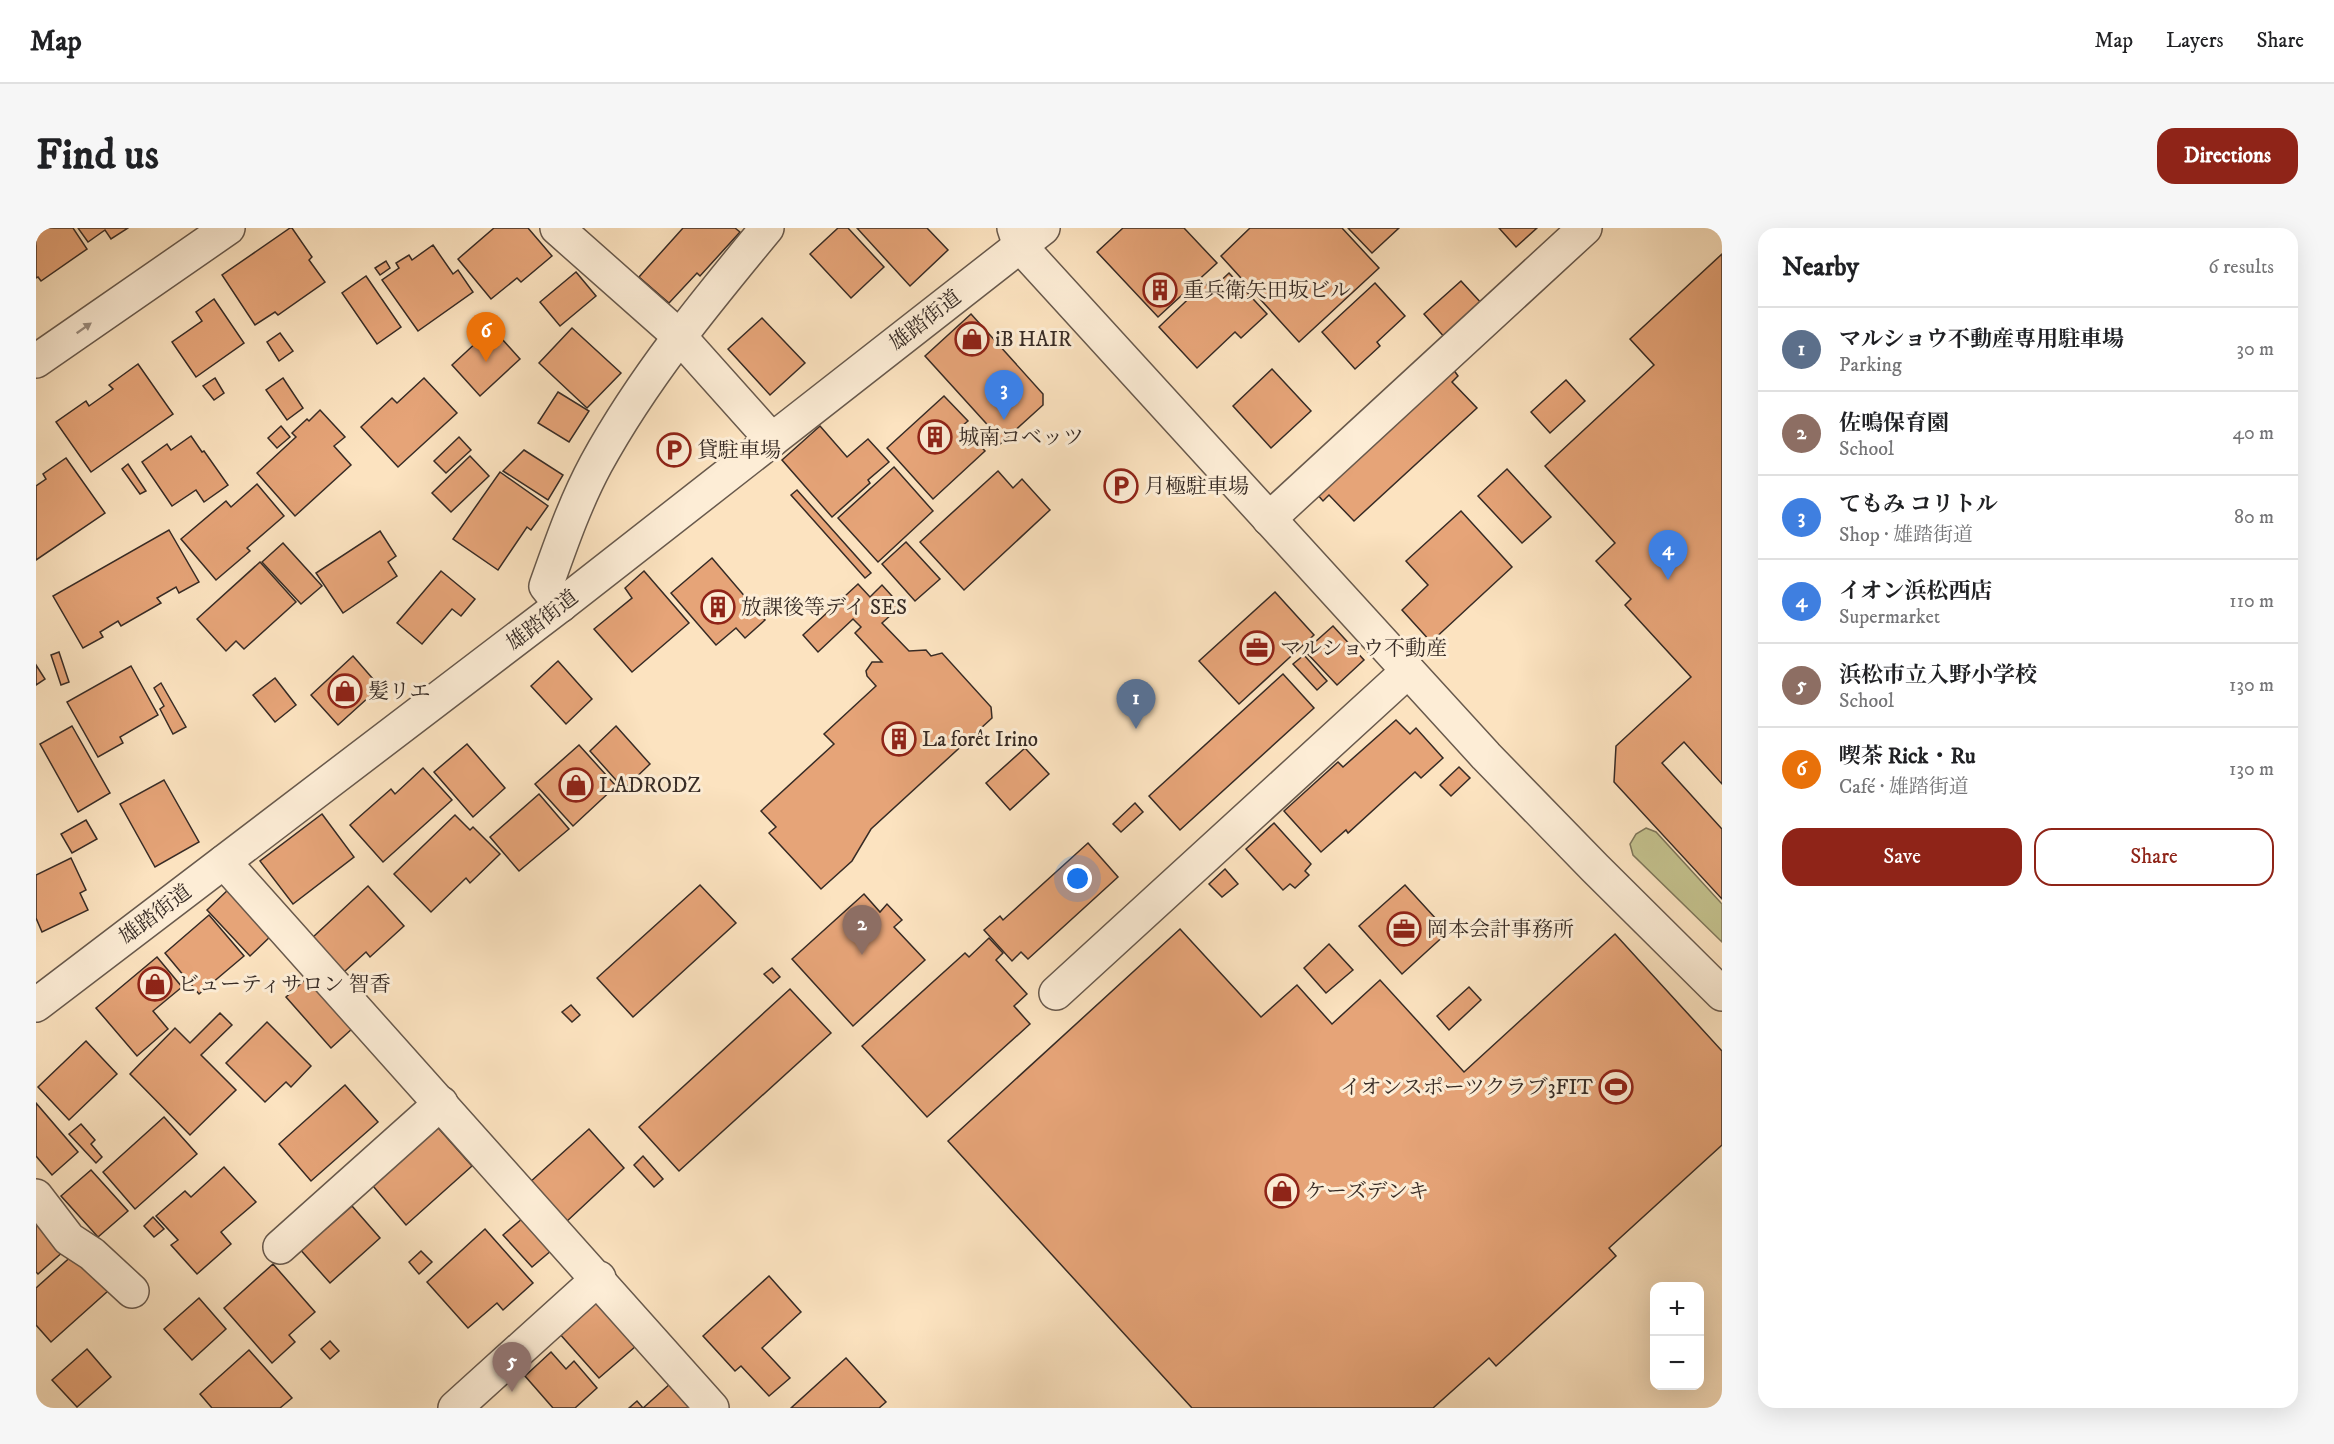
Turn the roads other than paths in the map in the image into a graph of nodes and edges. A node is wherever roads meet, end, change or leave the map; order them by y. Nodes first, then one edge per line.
1 (228, 228) edge
2 (557, 228) edge
3 (767, 228) edge
4 (1585, 228) edge
5 (1026, 234) edge
6 (679, 336) junction
7 (36, 361) edge
8 (771, 440) junction
9 (1269, 519) junction
10 (561, 605) junction
11 (1408, 671) junction
12 (224, 862) junction
13 (1056, 993) dead end
14 (1722, 994) edge
15 (36, 1005) edge
16 (441, 1103) junction
17 (36, 1196) edge
18 (280, 1247) dead end
19 (598, 1278) junction
20 (132, 1291) dead end
21 (454, 1408) edge
22 (712, 1408) edge

7 -> 1 street
2 - 6 street
3 - 6 street
4 - 9 street
5 - 8 street, 雄踏街道
5 - 9 street
6 - 8 street
6 - 10 street
8 - 10 street, 雄踏街道
9 - 11 street
10 - 12 street, 雄踏街道
11 - 13 street
11 - 14 street
12 - 15 street, 雄踏街道
12 - 16 street
16 - 18 street
16 - 19 street
17 - 20 street
19 - 21 street
19 - 22 street

